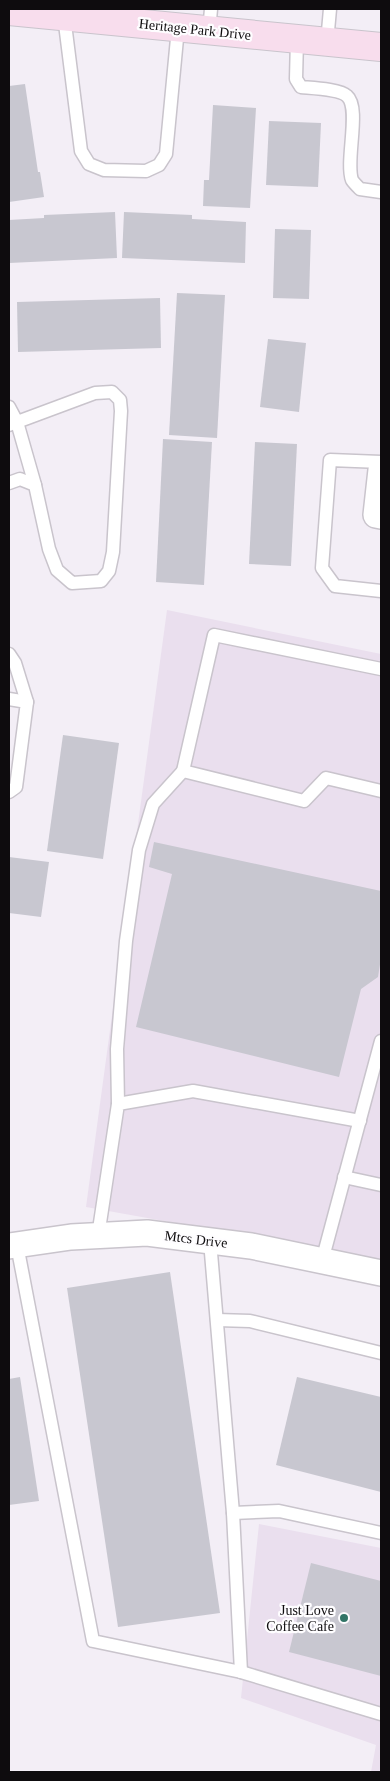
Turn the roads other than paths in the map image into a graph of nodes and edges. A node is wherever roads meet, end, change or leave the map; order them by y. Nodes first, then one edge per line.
1 (330, 9) edge
2 (9, 11) edge
3 (100, 14) edge
4 (64, 16) junction
5 (210, 20) edge
6 (178, 28) junction
7 (298, 39) junction
8 (327, 42) junction
9 (381, 48) edge
10 (381, 192) edge
11 (9, 407) edge
12 (13, 424) edge
13 (381, 462) edge
14 (381, 470) edge
15 (14, 481) edge
16 (35, 486) junction
17 (381, 516) edge
18 (381, 592) edge
19 (9, 654) edge
20 (381, 669) edge
21 (9, 699) edge
22 (27, 702) junction
23 (183, 771) junction
24 (381, 791) edge
25 (9, 792) edge
26 (381, 1041) edge
27 (118, 1104) junction
28 (360, 1121) junction
29 (344, 1177) junction
30 (381, 1185) edge
31 (98, 1236) junction
32 (210, 1241) junction
33 (13, 1245) edge
34 (322, 1261) junction
35 (381, 1273) edge
36 (217, 1320) junction
37 (381, 1354) edge
38 (233, 1513) junction
39 (381, 1533) edge
40 (241, 1672) junction
41 (381, 1714) edge

1 - 8 lane
2 - 4 street, Heritage Park Drive
3 - 4 street, Heritage Park Drive
3 - 6 street, Heritage Park Drive
4 - 6 lane
5 - 6 street, Heritage Park Drive
5 - 7 street, Heritage Park Drive
7 - 8 street, Heritage Park Drive
7 - 10 lane
8 - 9 street, Heritage Park Drive
11 - 12 lane
12 - 16 lane
12 - 16 lane
13 - 18 lane
14 - 17 street
15 - 16 lane
19 - 22 lane
20 - 23 lane
21 - 22 lane
22 - 25 lane
23 - 24 lane
23 - 27 lane
26 - 28 lane
27 - 28 lane
27 - 31 lane
28 - 29 lane
29 - 30 lane
29 - 34 lane
31 - 32 street, Mtcs Drive
31 - 33 street, Mtcs Drive
32 - 34 street, Mtcs Drive
32 - 36 lane
33 - 40 lane
34 - 35 street, Mtcs Drive
36 - 37 lane
36 - 38 lane
38 - 39 lane
38 - 40 lane
40 - 41 lane

